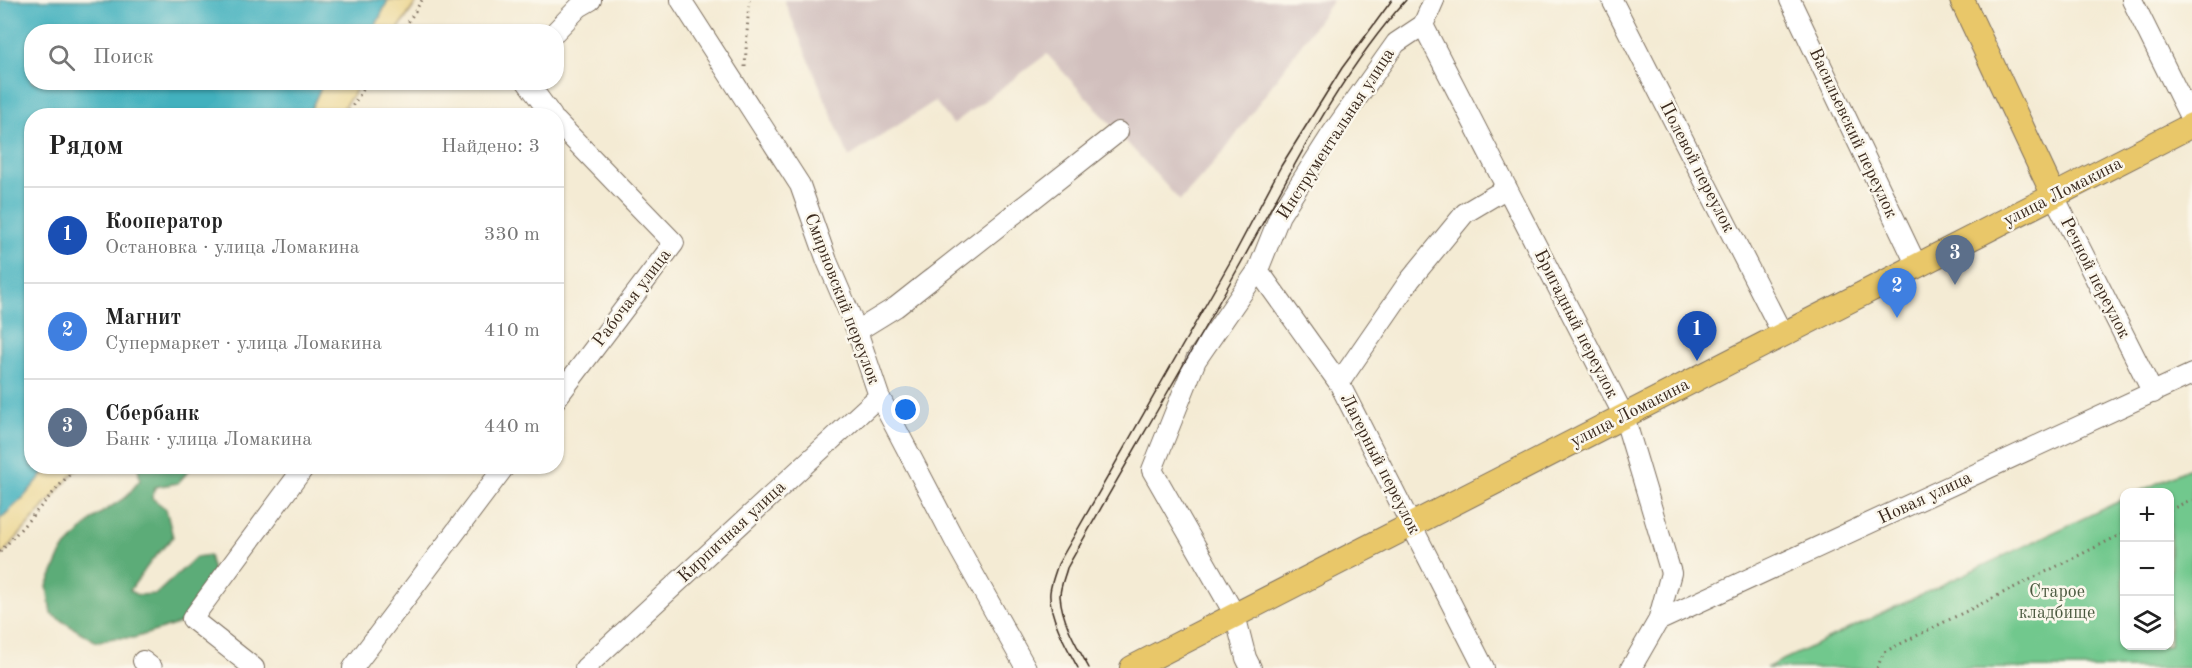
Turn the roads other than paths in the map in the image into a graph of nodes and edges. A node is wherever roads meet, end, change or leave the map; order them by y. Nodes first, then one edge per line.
1 (591, 0) edge
2 (681, 0) edge
3 (1434, 0) edge
4 (1612, 0) edge
5 (1790, 0) edge
6 (1962, 0) edge
7 (2132, 0) edge
8 (563, 24) edge
9 (1423, 25) junction
10 (533, 90) edge
11 (546, 108) edge
12 (2192, 123) edge
13 (564, 130) edge
14 (1118, 132) dead end
15 (1507, 188) junction
16 (2054, 196) junction
17 (1917, 266) junction
18 (1258, 270) junction
19 (856, 331) junction
20 (1783, 335) junction
21 (2192, 374) edge
22 (1339, 383) junction
23 (564, 388) edge
24 (2153, 393) junction
25 (879, 396) junction
26 (1624, 416) junction
27 (299, 474) edge
28 (499, 474) edge
29 (1412, 525) junction
30 (1235, 615) junction
31 (1658, 621) junction
32 (248, 666) edge
33 (353, 668) edge
34 (585, 668) edge
35 (1026, 668) edge
36 (1132, 668) edge
37 (1251, 668) edge
38 (1484, 668) edge
39 (1631, 668) edge

1 - 8 street
2 - 19 street, Смирновский переулок
3 - 9 street
4 - 20 street, Полевой переулок
5 - 17 street, Васильевский переулок
6 - 16 main road, Речной переулок
7 - 12 street
9 - 15 street, Бригадный переулок
9 - 18 street, Инструментальная улица
10 - 11 street
12 - 16 main road, улица Ломакина
13 - 23 street, Рабочая улица
14 - 19 street
15 - 22 street
15 - 26 street, Бригадный переулок
16 - 17 main road, улица Ломакина
16 - 24 street, Речной переулок
17 - 20 main road, улица Ломакина
18 - 22 street, Лагерный переулок
18 - 30 street, Инструментальная улица
19 - 25 street, Смирновский переулок
20 - 26 main road, улица Ломакина
21 - 24 street, Новая улица
22 - 29 street, Лагерный переулок
24 - 31 street, Новая улица
25 - 34 street, Кирпичная улица
25 - 35 street, Смирновский переулок
26 - 29 main road, улица Ломакина
26 - 31 street, Бригадный переулок
27 - 32 street
28 - 33 street
29 - 30 main road, улица Ломакина
29 - 38 street, Лагерный переулок
30 - 36 main road, улица Ломакина
30 - 37 street
31 - 39 street, Бригадный переулок

